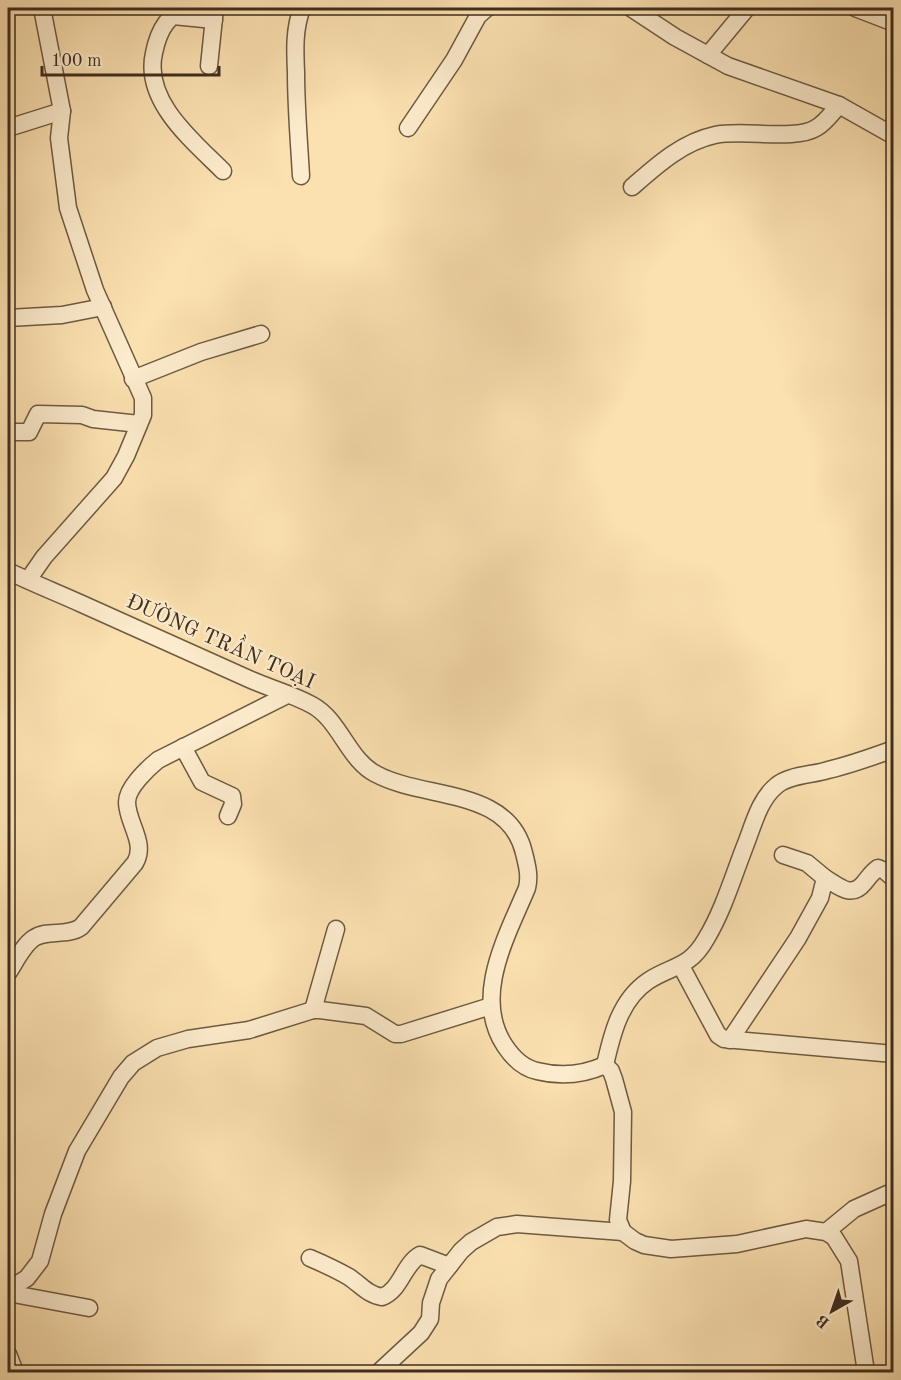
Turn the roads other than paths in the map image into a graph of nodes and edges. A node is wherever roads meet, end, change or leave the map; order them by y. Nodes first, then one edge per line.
1 (42, 8) edge
2 (302, 8) edge
3 (487, 8) edge
4 (631, 8) edge
5 (747, 8) edge
6 (855, 8) edge
7 (174, 12) edge
8 (215, 14) edge
9 (894, 23) edge
10 (708, 55) junction
11 (209, 66) dead end
12 (839, 105) junction
13 (62, 111) junction
14 (8, 128) edge
15 (408, 128) dead end
16 (894, 136) edge
17 (223, 171) dead end
18 (301, 176) dead end
19 (632, 187) dead end
20 (103, 307) junction
21 (8, 318) edge
22 (261, 334) dead end
23 (133, 379) junction
24 (140, 424) junction
25 (8, 432) edge
26 (8, 571) edge
27 (28, 580) junction
28 (287, 695) junction
29 (183, 747) junction
30 (894, 749) edge
31 (228, 816) dead end
32 (783, 855) dead end
33 (825, 878) junction
34 (894, 879) edge
35 (336, 929) dead end
36 (681, 966) junction
37 (8, 973) edge
38 (491, 1006) junction
39 (313, 1010) junction
40 (729, 1040) junction
41 (894, 1054) edge
42 (605, 1065) junction
43 (894, 1191) edge
44 (623, 1232) junction
45 (826, 1232) junction
46 (310, 1258) dead end
47 (449, 1266) junction
48 (8, 1292) edge
49 (89, 1308) dead end
50 (8, 1354) edge
51 (15, 1372) edge
52 (379, 1372) edge
53 (866, 1372) edge

1 - 13 street
2 - 18 street
3 - 15 street
4 - 10 street
5 - 10 street
6 - 9 street
7 - 8 street
7 - 17 street
8 - 11 street
10 - 12 street
12 - 16 street
12 - 19 street
13 - 14 street
13 - 20 street
20 - 21 street
20 - 23 street
22 - 23 street
23 - 24 street
24 - 25 street
24 - 27 street
26 - 27 street, ĐƯỜNG TRẦN TOẠI
27 - 28 street, ĐƯỜNG TRẦN TOẠI
28 - 29 street
28 - 38 street, ĐƯỜNG TRẦN TOẠI
29 - 31 street
29 - 37 street
30 - 36 street
32 - 33 street
33 - 34 street
33 - 40 street
35 - 39 street
36 - 40 street
36 - 42 street
38 - 39 street
38 - 42 street, ĐƯỜNG TRẦN TOẠI
39 - 48 street
40 - 41 street
42 - 44 street
43 - 45 street
44 - 45 street
44 - 47 street
45 - 53 street
46 - 47 street
47 - 52 street
48 - 49 street
50 - 51 street

